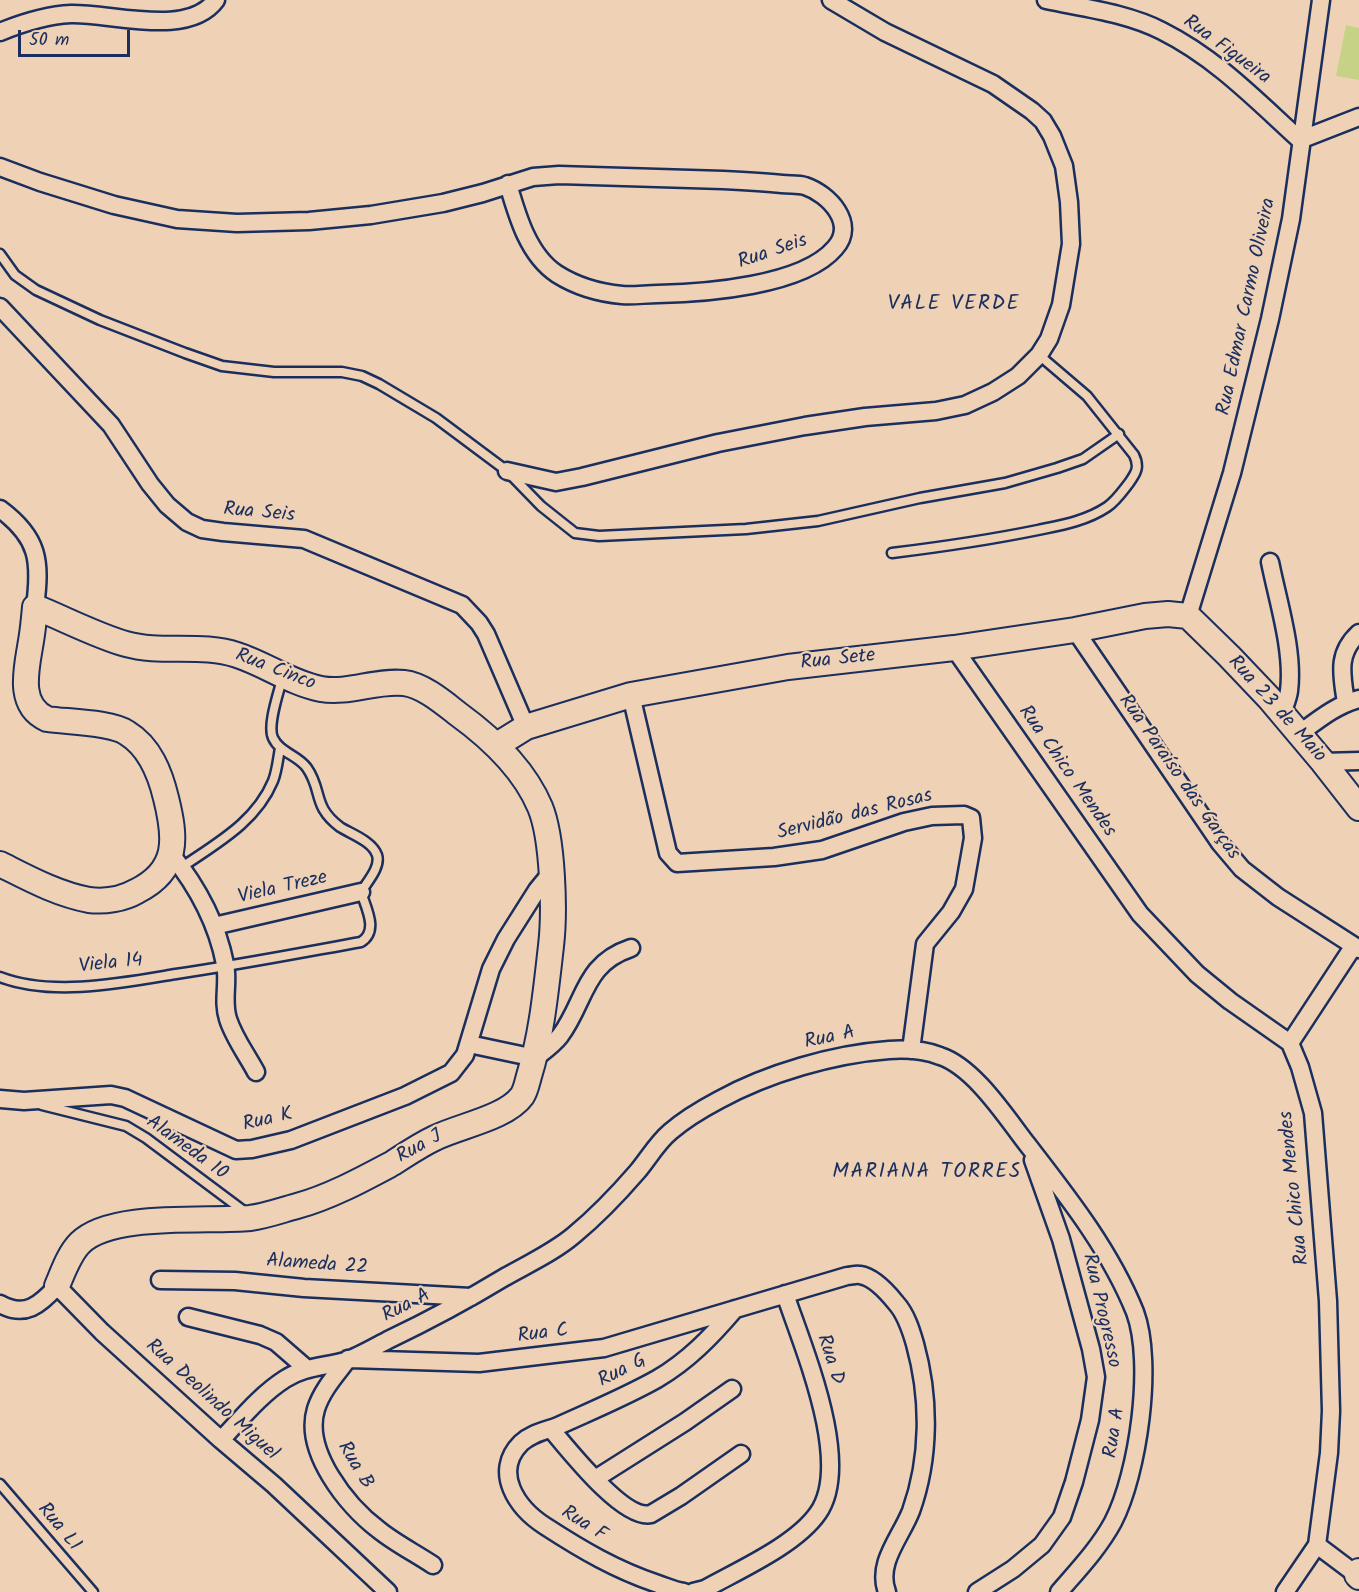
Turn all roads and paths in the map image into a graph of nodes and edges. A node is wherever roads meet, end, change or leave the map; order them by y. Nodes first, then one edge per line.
1 (216, 0) edge
2 (831, 0) edge
3 (1046, 0) edge
4 (1321, 0) edge
5 (0, 32) edge
6 (1359, 117) edge
7 (1300, 140) junction
8 (0, 167) edge
9 (508, 184) junction
10 (0, 254) edge
11 (0, 307) edge
12 (1040, 355) junction
13 (1119, 434) junction
14 (507, 471) junction
15 (0, 509) edge
16 (892, 553) dead end
17 (1270, 561) dead end
18 (35, 607) junction
19 (1188, 616) junction
20 (1075, 630) junction
21 (1359, 633) edge
22 (954, 648) junction
23 (283, 675) junction
24 (631, 695) junction
25 (1352, 701) edge
26 (1282, 714) junction
27 (526, 727) junction
28 (1299, 734) junction
29 (497, 745) junction
30 (280, 748) junction
31 (1359, 761) edge
32 (1323, 762) junction
33 (541, 807) joint
34 (1359, 808) edge
35 (177, 860) junction
36 (0, 864) edge
37 (551, 873) junction
38 (362, 892) junction
39 (214, 926) junction
40 (632, 948) dead end
41 (1356, 948) edge
42 (226, 966) junction
43 (0, 977) edge
44 (1290, 1043) junction
45 (470, 1044) junction
46 (911, 1050) junction
47 (535, 1058) junction
48 (256, 1072) dead end
49 (0, 1099) edge
50 (24, 1101) junction
51 (1028, 1145) junction
52 (252, 1218) junction
53 (160, 1280) dead end
54 (57, 1286) junction
55 (785, 1294) junction
56 (472, 1297) junction
57 (0, 1304) edge
58 (736, 1308) junction
59 (188, 1317) dead end
60 (348, 1359) junction
61 (306, 1368) junction
62 (732, 1389) dead end
63 (551, 1429) junction
64 (221, 1440) junction
65 (515, 1450) joint
66 (741, 1454) dead end
67 (595, 1479) junction
68 (0, 1484) edge
69 (1317, 1545) junction
70 (433, 1565) dead end
71 (1358, 1574) edge
72 (93, 1592) edge
73 (388, 1592) edge
74 (684, 1592) edge
75 (693, 1592) edge
76 (887, 1592) edge
77 (977, 1592) edge
78 (1059, 1592) edge
79 (1285, 1592) edge

1 - 5 street
2 - 12 street
3 - 7 street, Rua Figueira
4 - 7 street, Rua Edmar Carmo Oliveira
6 - 7 street
7 - 19 street, Rua Edmar Carmo Oliveira
8 - 9 street, Rua Seis
9 - 9 street, Rua Seis
10 - 14 lane
11 - 27 street, Rua Seis
12 - 13 lane
12 - 14 street
13 - 14 lane
13 - 16 lane
15 - 18 street
17 - 26 street
18 - 23 street, Rua Cinco
18 - 35 street
19 - 20 street, Rua Sete
19 - 26 street, Rua 23 de Maio
20 - 22 street, Rua Sete
20 - 41 street, Rua Paraíso das Garças
21 - 25 street
22 - 24 street, Rua Sete
22 - 44 street, Rua Chico Mendes
23 - 29 street, Rua Cinco
23 - 30 lane
24 - 27 street, Rua Sete
24 - 46 street, Servidão das Rosas
25 - 28 street
26 - 28 street, Rua 23 de Maio
27 - 29 street, Rua Sete
28 - 32 street, Rua 23 de Maio
29 - 33 street, Rua Cinco
30 - 35 lane
30 - 38 lane
31 - 32 street
32 - 34 street, Rua 23 de Maio
33 - 37 street, Rua J
35 - 36 street
35 - 39 street
37 - 45 street, Rua K
37 - 47 street, Rua J
38 - 39 street, Viela Treze
38 - 42 lane, Viela 14
39 - 42 street
40 - 47 street
41 - 44 street
42 - 43 lane, Viela 14
42 - 48 street
44 - 69 street, Rua Chico Mendes
45 - 47 street
45 - 50 street, Rua K
46 - 51 street, Rua A
46 - 56 street, Rua A
47 - 52 street, Rua J
49 - 50 street, Rua K
50 - 52 lane, Alameda 10
51 - 77 street, Rua Progresso
51 - 78 street, Rua A
52 - 54 street, Rua J
53 - 56 street, Alameda 22
54 - 57 street
54 - 64 street, Rua Deolindo Miguel
55 - 58 street
55 - 75 street, Rua D
55 - 76 street
56 - 60 street, Rua A
58 - 60 street, Rua C
58 - 63 street, Rua G
59 - 61 street
60 - 61 street, Rua A
60 - 70 street, Rua B
61 - 64 street, Rua A
62 - 67 street
63 - 65 street, Rua G
63 - 67 street
64 - 73 street, Rua Deolindo Miguel
65 - 74 street, Rua F
66 - 67 street
68 - 72 lane, Rua L1
69 - 71 street
69 - 79 street, Rua Chico Mendes

